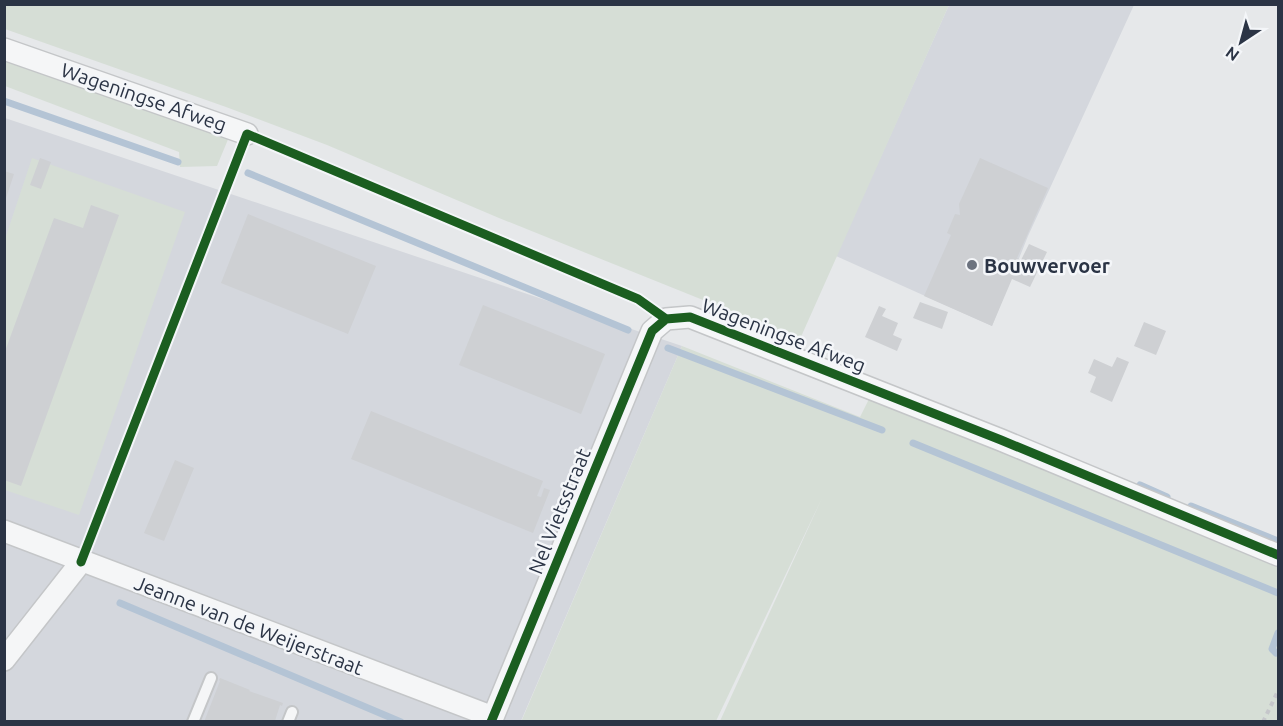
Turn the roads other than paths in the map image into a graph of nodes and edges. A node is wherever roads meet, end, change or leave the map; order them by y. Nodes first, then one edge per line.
1 (4, 49) edge
2 (247, 134) dead end
3 (666, 319) joint
4 (4, 531) edge
5 (1278, 555) edge
6 (81, 562) junction
7 (4, 660) edge
8 (211, 678) dead end
9 (492, 719) edge
10 (193, 722) edge

1 - 2 street, Wageningse Afweg
3 - 5 street, Wageningse Afweg
3 - 9 street, Nel Vietsstraat
4 - 6 street, Jeanne van de Weijerstraat
6 - 7 street
6 - 9 street, Jeanne van de Weijerstraat
8 - 10 lane

